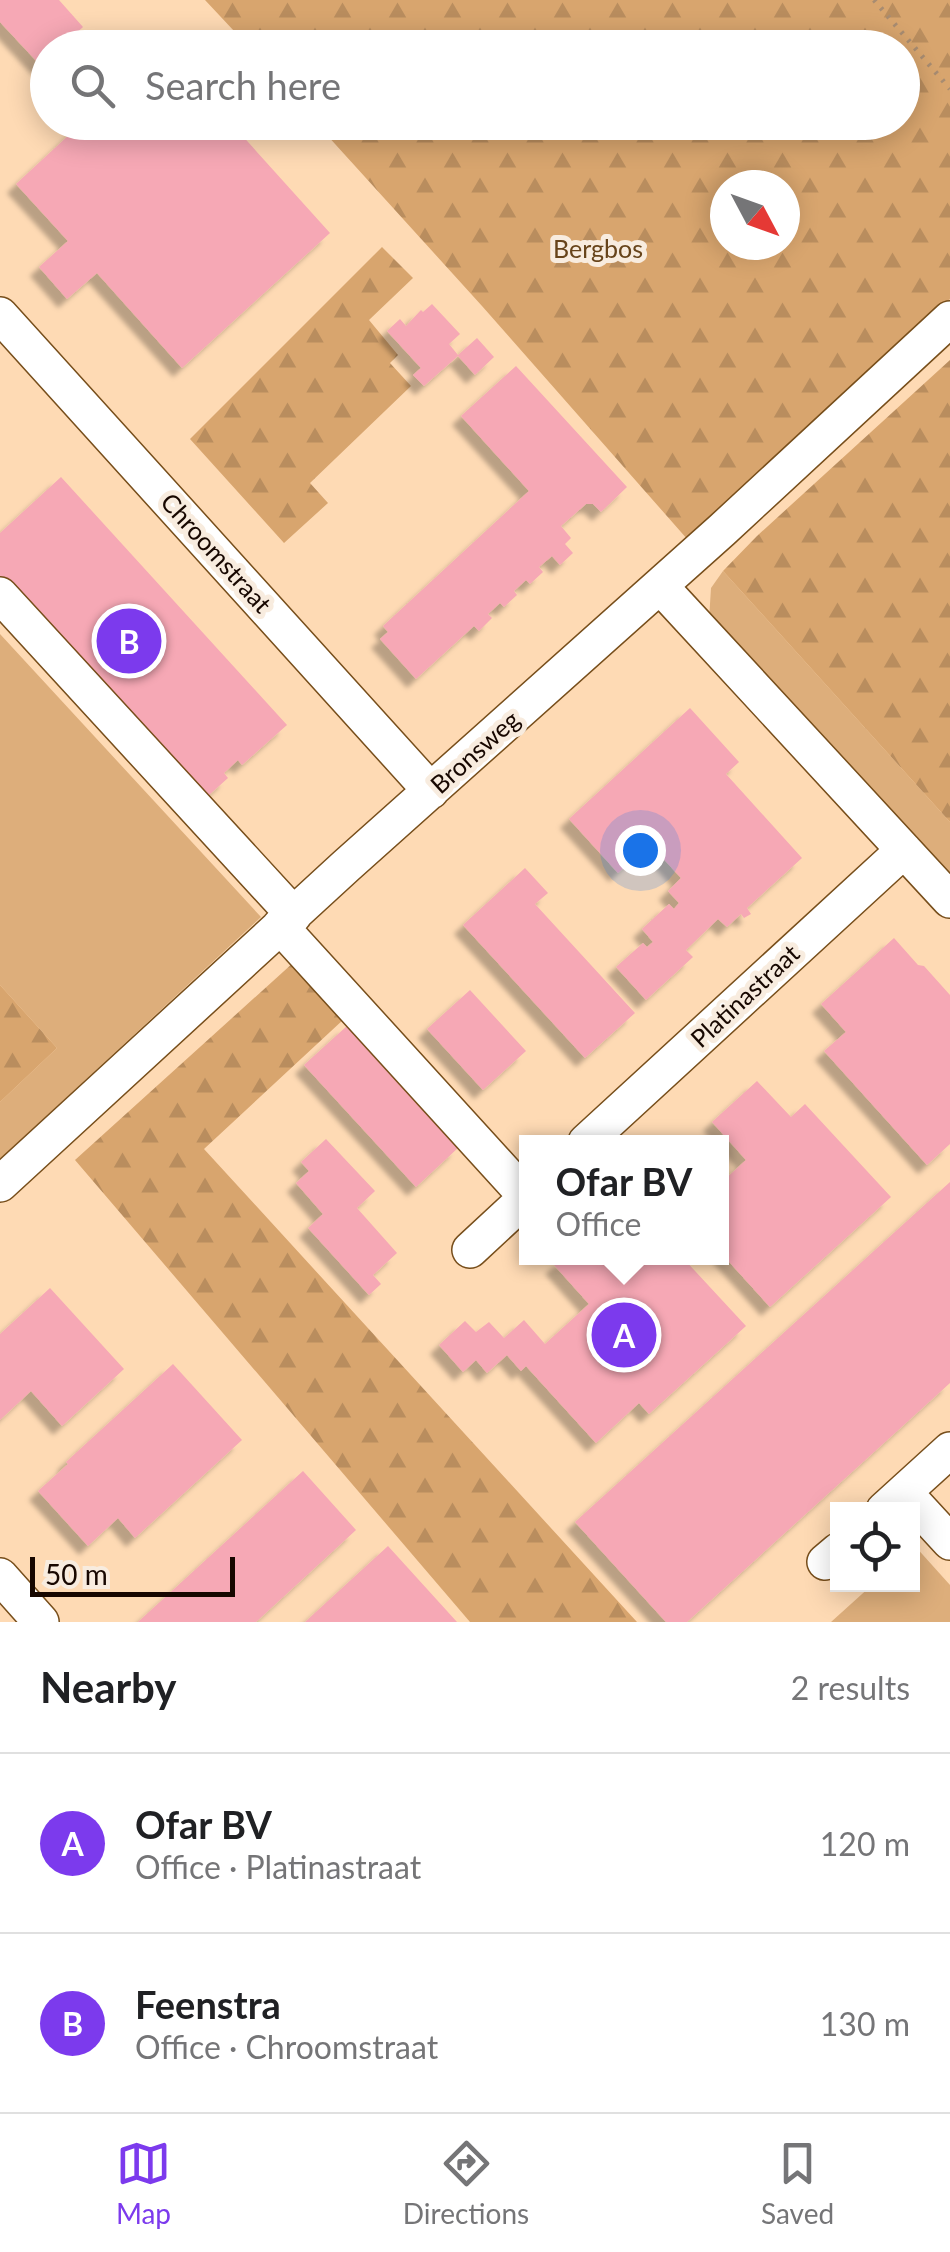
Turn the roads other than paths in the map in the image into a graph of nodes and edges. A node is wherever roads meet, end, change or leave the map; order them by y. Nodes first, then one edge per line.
1 (0, 315) edge
2 (950, 319) edge
3 (660, 586) junction
4 (0, 595) edge
5 (431, 792) junction
6 (904, 850) junction
7 (950, 900) edge
8 (287, 921) junction
9 (594, 1135) edge
10 (0, 1184) edge
11 (519, 1189) edge
12 (519, 1204) edge
13 (470, 1250) dead end
14 (950, 1450) edge
15 (894, 1500) edge
16 (950, 1542) edge
17 (0, 1576) edge
18 (41, 1622) edge

1 - 5 street, Chroomstraat
2 - 3 street, Bronsweg
3 - 5 street, Bronsweg
3 - 6 street
4 - 8 street
5 - 8 street, Bronsweg
6 - 7 street
6 - 9 street, Platinastraat
8 - 10 street, Bronsweg
8 - 11 street
12 - 13 street
14 - 15 street
15 - 16 street
17 - 18 street

